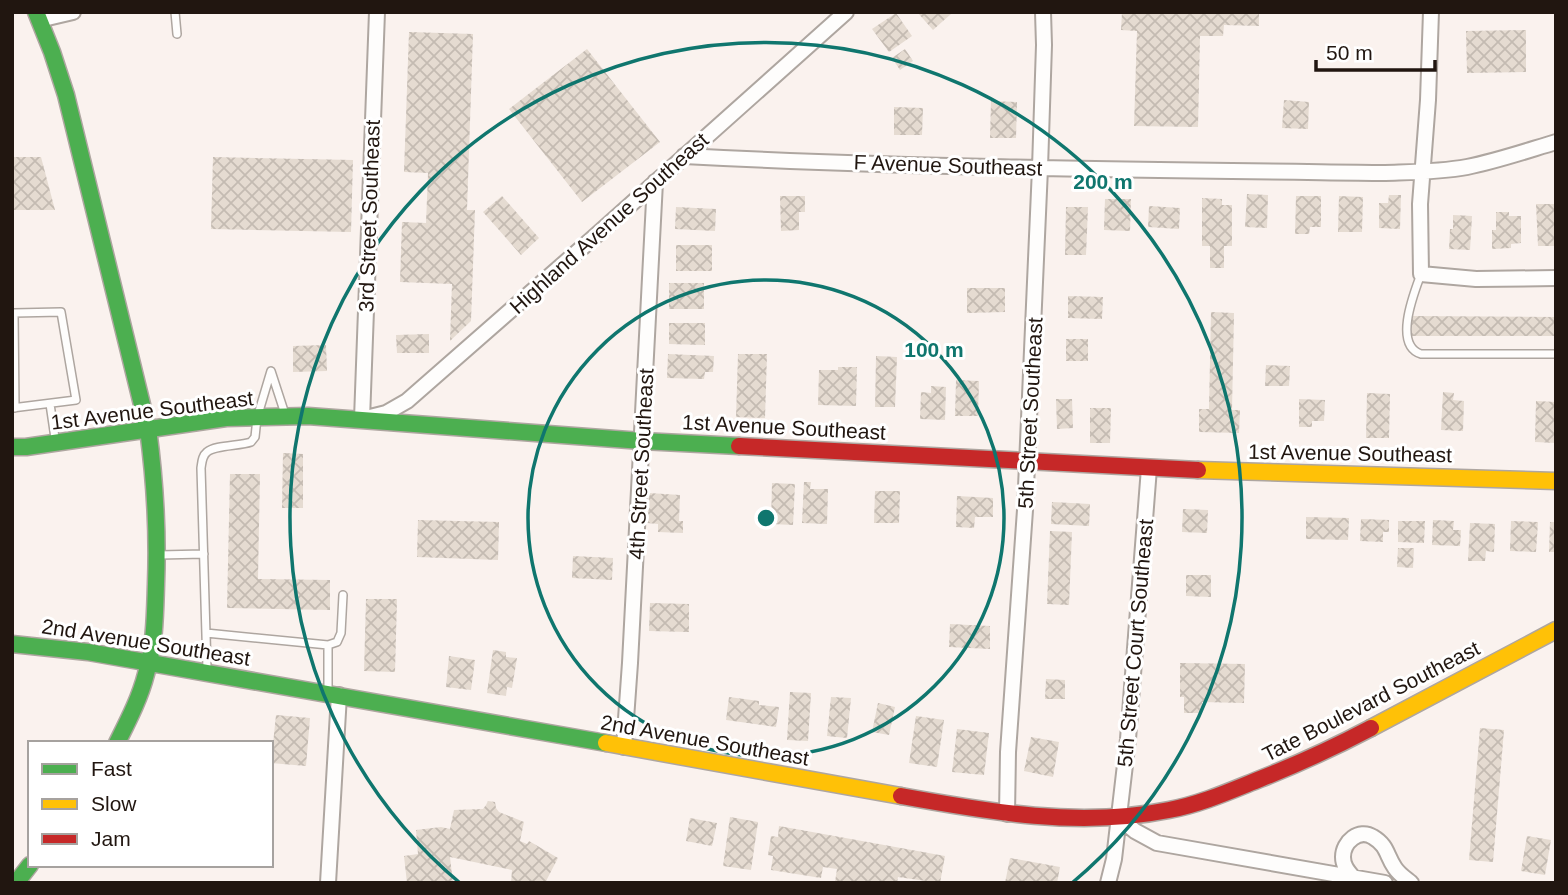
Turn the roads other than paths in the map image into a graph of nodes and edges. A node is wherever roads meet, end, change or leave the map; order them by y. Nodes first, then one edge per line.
1 (73, 12) edge
2 (175, 12) edge
3 (377, 12) edge
4 (846, 12) edge
5 (1043, 12) edge
6 (1431, 12) edge
7 (37, 16) edge
8 (177, 34) dead end
9 (1556, 142) edge
10 (684, 156) junction
11 (1040, 168) junction
12 (1423, 172) junction
13 (655, 182) junction
14 (1421, 274) junction
15 (1556, 278) edge
16 (1554, 354) edge
17 (50, 404) junction
18 (13, 408) edge
19 (286, 417) junction
20 (257, 418) junction
21 (362, 419) junction
22 (148, 429) junction
23 (642, 440) junction
24 (56, 443) junction
25 (12, 447) edge
26 (1027, 461) junction
27 (1149, 468) junction
28 (1556, 481) edge
29 (204, 554) junction
30 (157, 555) junction
31 (343, 595) dead end
32 (1556, 630) edge
33 (206, 633) junction
34 (12, 644) edge
35 (328, 645) junction
36 (150, 662) junction
37 (207, 672) junction
38 (333, 694) junction
39 (118, 741) edge
40 (624, 747) junction
41 (1007, 814) junction
42 (1119, 818) junction
43 (28, 867) edge
44 (1352, 876) junction
45 (16, 883) edge
46 (328, 883) edge
47 (1108, 883) edge
48 (1385, 883) edge
49 (1411, 883) edge

1 - 7 street
2 - 8 lane
3 - 21 street, 3rd Street Southeast
4 - 10 street, Highland Avenue Southeast
5 - 11 street, 5th Street Southeast
6 - 12 street
7 - 22 main road
9 - 12 street, F Avenue Southeast
10 - 11 street, F Avenue Southeast
10 - 13 street, Highland Avenue Southeast
11 - 12 street, F Avenue Southeast
11 - 26 street, 5th Street Southeast
12 - 14 street
13 - 21 street, Highland Avenue Southeast
13 - 23 street, 4th Street Southeast
14 - 15 street
14 - 16 lane
17 - 18 lane
17 - 18 lane
17 - 24 lane
19 - 20 main road, 1st Avenue Southeast
19 - 20 lane
19 - 21 main road, 1st Avenue Southeast
20 - 22 main road, 1st Avenue Southeast
20 - 29 lane
21 - 23 main road, 1st Avenue Southeast
22 - 24 main road, 1st Avenue Southeast
22 - 30 main road
23 - 26 main road, 1st Avenue Southeast
23 - 40 street, 4th Street Southeast
24 - 25 main road, 1st Avenue Southeast
26 - 27 main road, 1st Avenue Southeast
26 - 41 street, 5th Street Southeast
27 - 28 main road, 1st Avenue Southeast
27 - 42 street, 5th Street Court Southeast
29 - 30 lane
29 - 33 lane
30 - 36 main road
31 - 35 lane
32 - 42 main road, Tate Boulevard Southeast
33 - 35 lane
33 - 37 lane
34 - 36 main road, 2nd Avenue Southeast
35 - 38 lane
36 - 37 main road, 2nd Avenue Southeast
36 - 39 main road
37 - 38 main road, 2nd Avenue Southeast
38 - 40 main road, 2nd Avenue Southeast
38 - 46 street
40 - 41 main road, 2nd Avenue Southeast
41 - 42 main road, 2nd Avenue Southeast
42 - 44 street
42 - 47 street
43 - 45 main road
44 - 48 street
44 - 49 street

